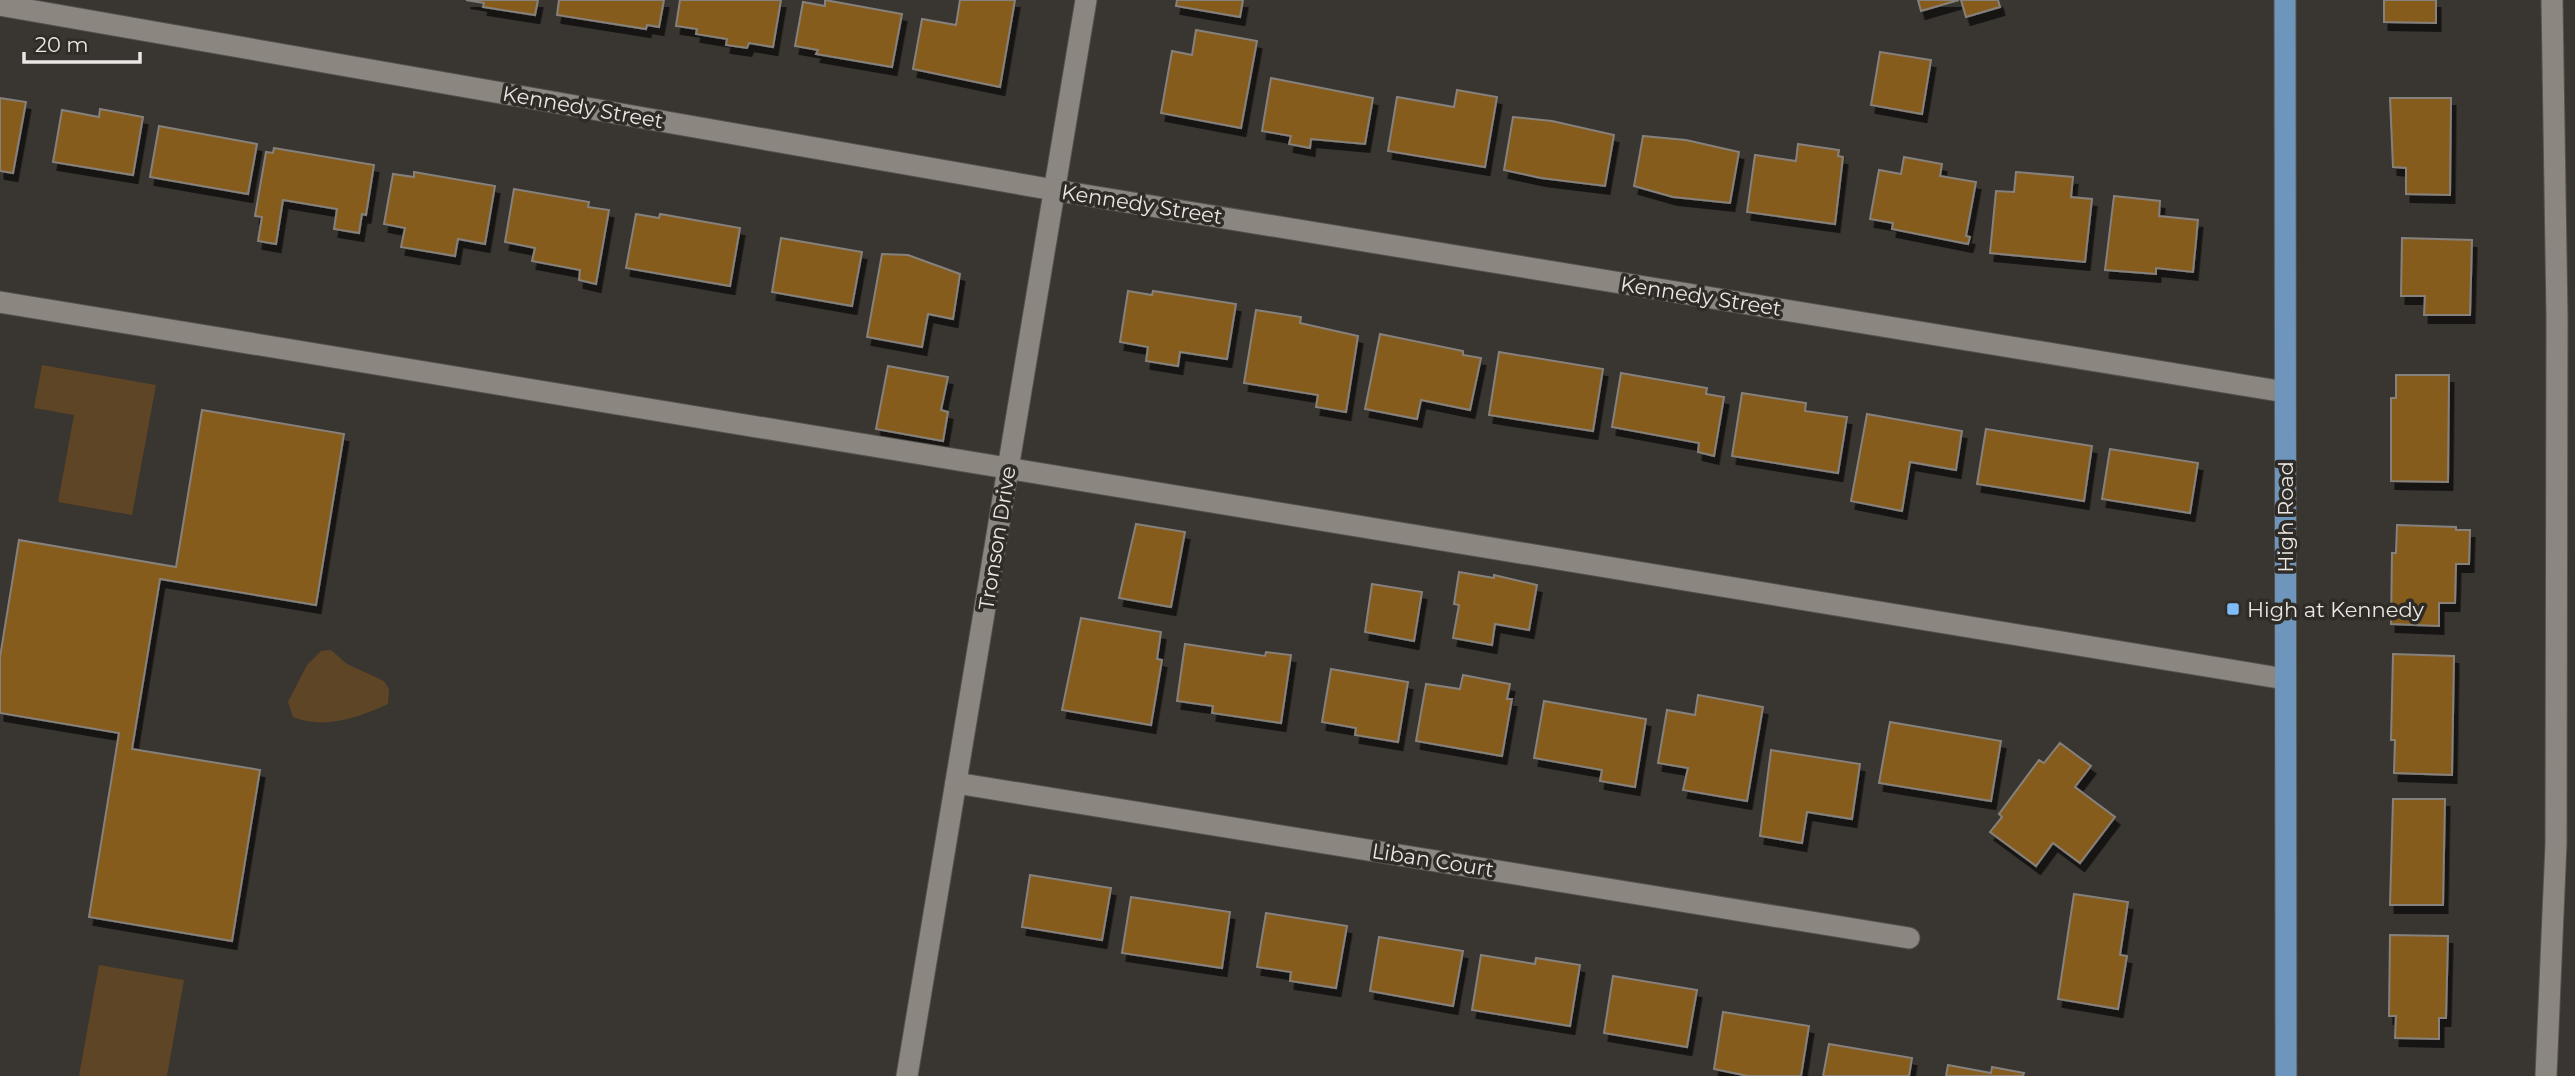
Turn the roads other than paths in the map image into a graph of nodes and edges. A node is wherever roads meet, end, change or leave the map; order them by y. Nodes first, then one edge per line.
1 (1086, 0) edge
2 (2285, 0) edge
3 (2552, 0) edge
4 (0, 5) edge
5 (1054, 190) junction
6 (0, 302) edge
7 (2285, 392) junction
8 (1008, 468) junction
9 (2285, 679) junction
10 (956, 783) junction
11 (1909, 938) dead end
12 (907, 1076) edge
13 (2286, 1076) edge
14 (2546, 1076) edge

1 - 5 street, Tronson Drive
2 - 7 main road, High Road
3 - 14 street
4 - 5 street, Kennedy Street
5 - 7 street, Kennedy Street
5 - 8 street, Tronson Drive
6 - 8 street
7 - 9 main road, High Road
8 - 9 street
8 - 10 street, Tronson Drive
9 - 13 main road, High Road
10 - 11 street, Liban Court
10 - 12 street, Tronson Drive

